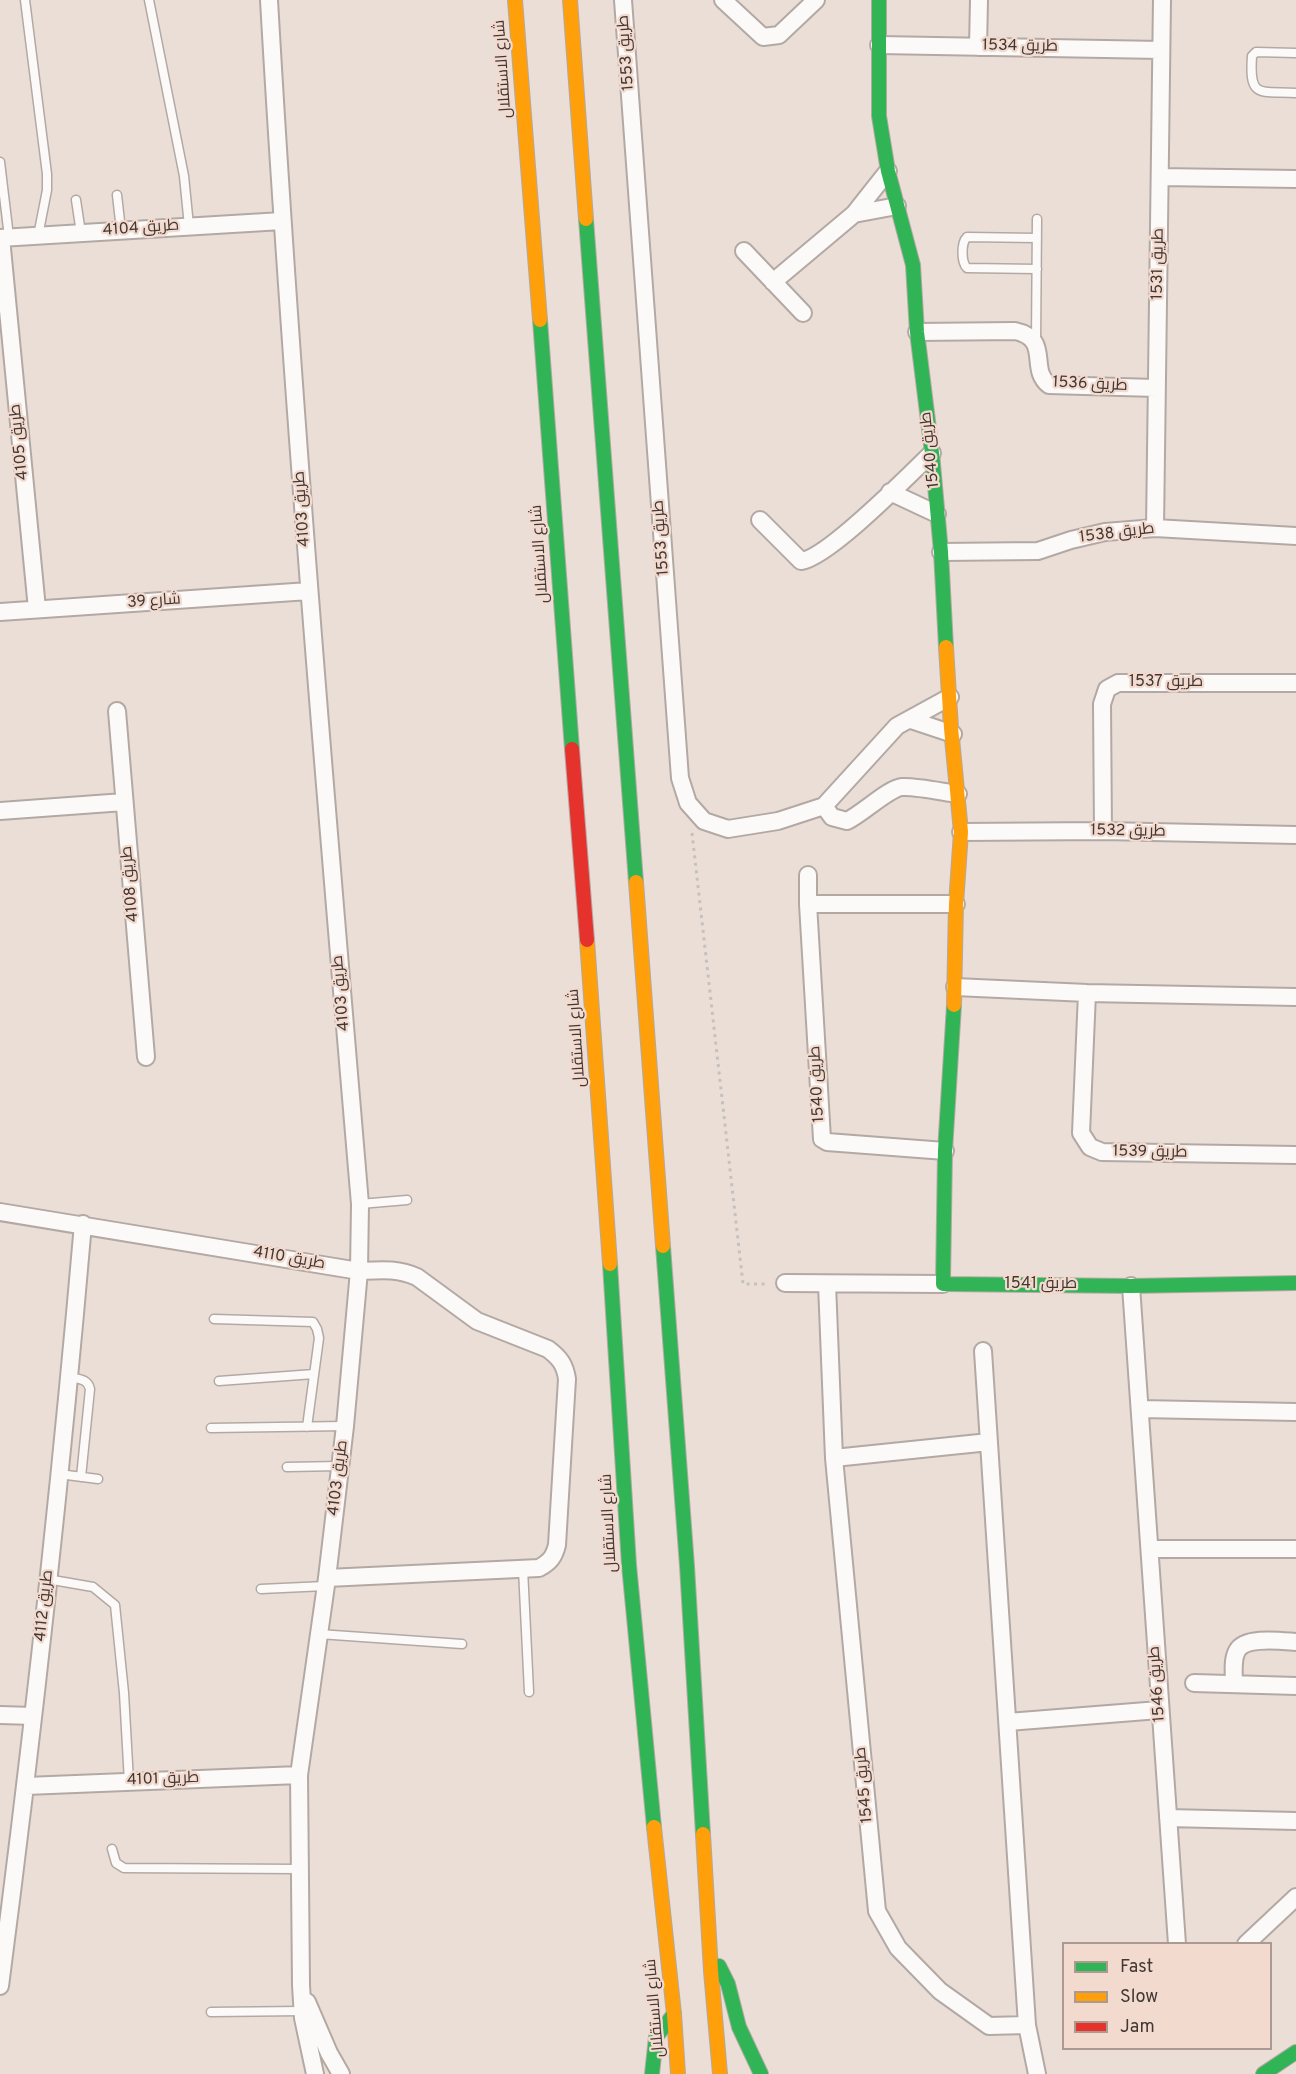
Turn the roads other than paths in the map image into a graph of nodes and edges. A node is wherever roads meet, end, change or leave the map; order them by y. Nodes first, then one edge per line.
1 (25, 0) edge
2 (149, 0) edge
3 (269, 0) edge
4 (515, 0) edge
5 (570, 0) edge
6 (623, 0) edge
7 (723, 0) edge
8 (816, 0) edge
9 (879, 0) edge
10 (979, 0) edge
11 (1162, 0) edge
12 (879, 45) junction
13 (978, 46) junction
14 (1161, 50) junction
15 (1296, 53) edge
16 (1296, 93) edge
17 (0, 162) edge
18 (888, 171) junction
19 (1161, 177) junction
20 (1296, 179) edge
21 (117, 195) dead end
22 (76, 200) dead end
23 (897, 206) junction
24 (854, 214) junction
25 (1037, 219) dead end
26 (282, 221) junction
27 (189, 226) junction
28 (121, 230) junction
29 (81, 233) junction
30 (38, 236) junction
31 (3, 238) edge
32 (1037, 238) junction
33 (744, 251) dead end
34 (1037, 269) junction
35 (773, 282) junction
36 (803, 313) dead end
37 (917, 332) junction
38 (1036, 344) junction
39 (7, 372) edge
40 (1156, 388) junction
41 (932, 453) junction
42 (890, 492) junction
43 (937, 514) junction
44 (760, 520) dead end
45 (1155, 528) junction
46 (1296, 536) edge
47 (941, 552) junction
48 (309, 591) junction
49 (37, 609) junction
50 (0, 612) edge
51 (1296, 683) edge
52 (950, 697) junction
53 (117, 711) dead end
54 (912, 720) junction
55 (953, 734) junction
56 (958, 794) junction
57 (124, 802) junction
58 (824, 806) junction
59 (0, 811) edge
60 (1103, 831) junction
61 (961, 832) junction
62 (1296, 836) edge
63 (808, 875) dead end
64 (808, 904) junction
65 (956, 904) junction
66 (955, 987) junction
67 (1087, 993) junction
68 (1296, 997) edge
69 (146, 1057) dead end
70 (945, 1151) junction
71 (1296, 1155) edge
72 (407, 1200) dead end
73 (360, 1204) junction
74 (0, 1212) edge
75 (83, 1224) junction
76 (359, 1271) junction
77 (785, 1283) road end
78 (1296, 1283) edge
79 (827, 1284) junction
80 (943, 1284) junction
81 (1131, 1286) junction
82 (214, 1319) dead end
83 (983, 1351) dead end
84 (314, 1374) junction
85 (70, 1377) junction
86 (219, 1381) dead end
87 (1140, 1409) junction
88 (1296, 1412) edge
89 (345, 1426) junction
90 (307, 1427) junction
91 (211, 1428) dead end
92 (989, 1442) junction
93 (834, 1458) junction
94 (340, 1466) junction
95 (287, 1467) dead end
96 (59, 1474) junction
97 (81, 1477) junction
98 (98, 1479) dead end
99 (1150, 1549) junction
100 (1296, 1549) edge
101 (523, 1569) junction
102 (47, 1579) junction
103 (326, 1582) junction
104 (261, 1589) dead end
105 (319, 1634) junction
106 (1296, 1642) edge
107 (462, 1644) dead end
108 (1194, 1683) dead end
109 (1234, 1684) junction
110 (1296, 1686) edge
111 (529, 1692) dead end
112 (1159, 1710) junction
113 (0, 1715) edge
114 (33, 1716) junction
115 (1008, 1722) junction
116 (299, 1775) junction
117 (129, 1782) junction
118 (26, 1786) junction
119 (1168, 1818) junction
120 (1296, 1821) edge
121 (112, 1850) dead end
122 (300, 1869) junction
123 (1296, 1897) edge
124 (1177, 1942) edge
125 (1248, 1942) edge
126 (710, 1948) junction
127 (301, 1985) junction
128 (0, 1986) edge
129 (302, 2011) junction
130 (211, 2012) dead end
131 (674, 2014) junction
132 (1027, 2025) junction
133 (1296, 2052) edge
134 (315, 2074) edge
135 (342, 2074) edge
136 (652, 2074) edge
137 (678, 2074) edge
138 (720, 2074) edge
139 (760, 2074) edge
140 (1036, 2074) edge
141 (1263, 2074) edge

1 - 30 lane
2 - 27 lane
3 - 26 street, طريق 4103
4 - 131 main road, شارع الاستقلال
5 - 126 main road
6 - 58 street, طريق 1553
7 - 8 street
9 - 12 main road, طريق 1540
10 - 13 street
11 - 14 street, طريق 1531
12 - 13 street, طريق 1534
12 - 18 main road, طريق 1540
13 - 14 street, طريق 1534
14 - 19 street, طريق 1531
15 - 16 lane
17 - 31 lane
18 - 23 main road, طريق 1540
18 - 24 street
19 - 20 street
19 - 40 street, طريق 1531
21 - 28 lane
22 - 29 lane
23 - 24 street
23 - 37 main road, طريق 1540
24 - 35 street
25 - 32 lane
26 - 27 street, طريق 4104
26 - 48 street, طريق 4103
27 - 28 street, طريق 4104
28 - 29 street, طريق 4104
29 - 30 street, طريق 4104
30 - 31 street, طريق 4104
31 - 39 street, طريق 4105
32 - 34 lane
32 - 34 lane
33 - 35 street
34 - 38 lane
35 - 36 street
37 - 38 street
37 - 41 main road, طريق 1540
38 - 40 street, طريق 1536
39 - 49 street, طريق 4105
40 - 45 street, طريق 1531
41 - 42 street
41 - 43 main road, طريق 1540
42 - 43 street
42 - 44 street
43 - 47 main road, طريق 1540
45 - 46 street, طريق 1538
45 - 47 street, طريق 1538
47 - 52 main road, طريق 1540
48 - 49 street, شارع 39
48 - 73 street, طريق 4103
49 - 50 street, شارع 39
51 - 60 street, طريق 1537
52 - 54 street, طريق 1553
52 - 55 main road, طريق 1540
53 - 57 street, طريق 4108
54 - 55 street
54 - 58 street, طريق 1553
55 - 56 main road, طريق 1540
56 - 58 street
56 - 61 main road, طريق 1540
57 - 59 street
57 - 69 street, طريق 4108
60 - 61 street, طريق 1532
60 - 62 street, طريق 1532
61 - 65 main road, طريق 1540
63 - 64 street, طريق 1540
64 - 65 street
64 - 70 street, طريق 1540
65 - 66 main road, طريق 1540
66 - 67 street
66 - 70 main road, طريق 1540
67 - 68 street
67 - 71 street, طريق 1539
70 - 80 main road, طريق 1540
72 - 73 lane
73 - 76 street, طريق 4103
74 - 75 street, طريق 4110
75 - 76 street, طريق 4110
75 - 85 street, طريق 4112
76 - 89 street, طريق 4103
76 - 101 street, طريق 4110
77 - 79 street, طريق 1541
78 - 81 main road, طريق 1541
79 - 80 street, طريق 1541
79 - 93 street, طريق 1545
80 - 81 main road, طريق 1541
81 - 87 street, طريق 1546
82 - 84 lane
83 - 92 street
84 - 86 lane
84 - 90 lane
85 - 96 street, طريق 4112
85 - 97 lane
87 - 88 street
87 - 99 street, طريق 1546
89 - 90 lane
89 - 94 street, طريق 4103
90 - 91 lane
92 - 93 street
92 - 115 street
93 - 132 street, طريق 1545
94 - 95 lane
94 - 103 street, طريق 4103
96 - 97 lane
96 - 102 street, طريق 4112
97 - 98 lane
99 - 100 street
99 - 112 street, طريق 1546
101 - 103 street
101 - 111 lane
102 - 114 street, طريق 4112
102 - 117 lane
103 - 104 lane
103 - 105 street, طريق 4103
105 - 107 lane
105 - 116 street, طريق 4103
106 - 109 street
108 - 109 street
109 - 110 street
112 - 115 street
112 - 119 street, طريق 1546
113 - 114 street
114 - 118 street, طريق 4112
115 - 132 street
116 - 117 street, طريق 4101
116 - 122 street, طريق 4103
117 - 118 street, طريق 4101
118 - 128 street, طريق 4112
119 - 120 street
119 - 124 street, طريق 1546
121 - 122 lane
122 - 127 street, طريق 4103
123 - 125 street
126 - 138 main road
126 - 139 main road
127 - 129 street, طريق 4103
127 - 135 street, طريق 4103
129 - 130 lane
129 - 134 street, طريق 4103
131 - 136 main road
131 - 137 main road, شارع الاستقلال
132 - 140 street
133 - 141 main road

